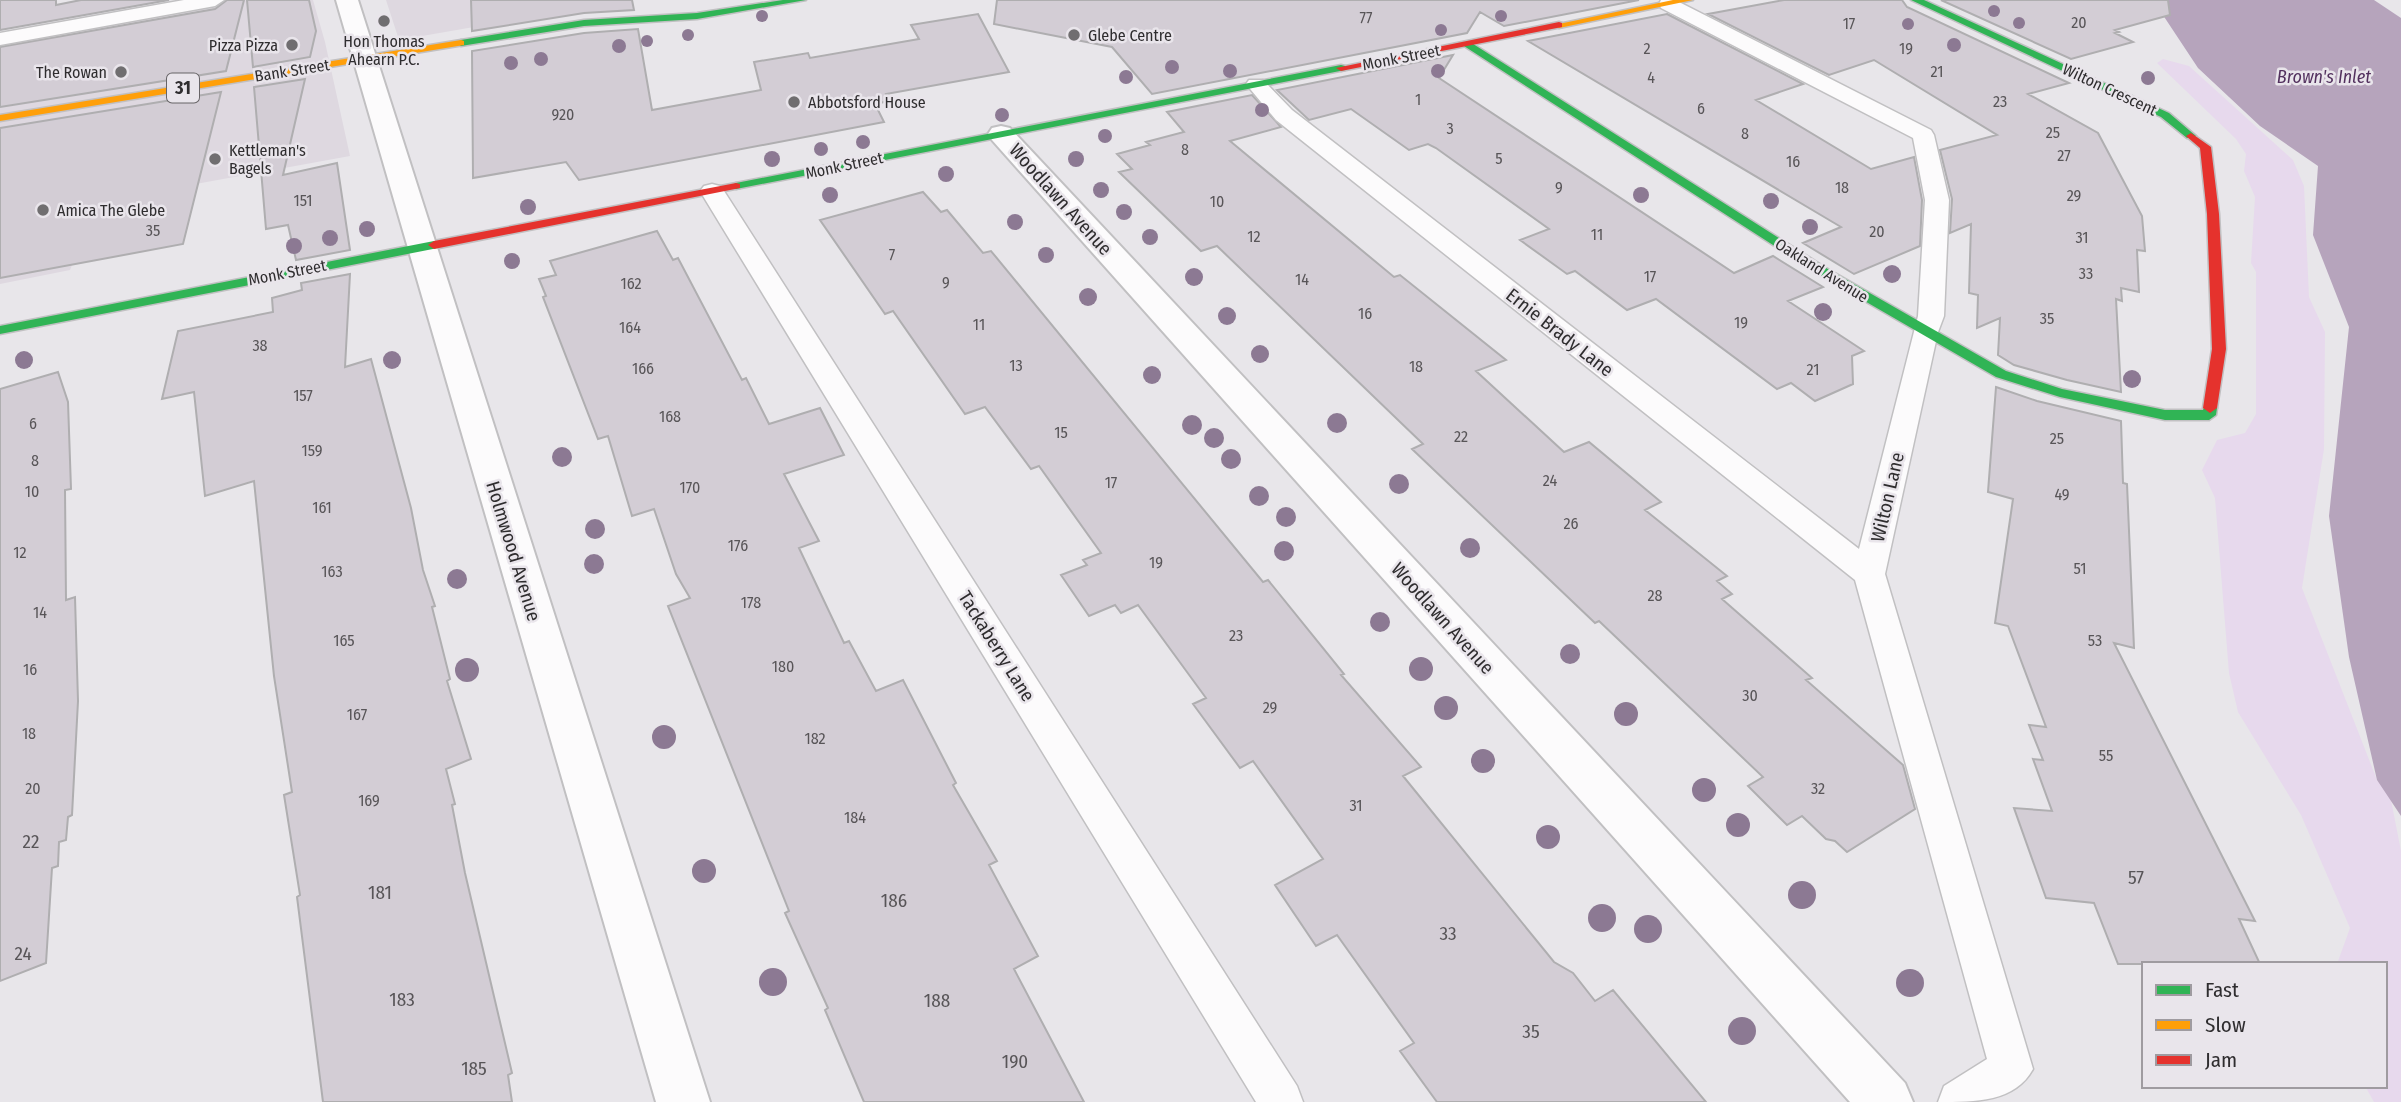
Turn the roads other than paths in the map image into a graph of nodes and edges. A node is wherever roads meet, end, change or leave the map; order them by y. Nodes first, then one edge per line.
1 (215, 0) edge
2 (347, 0) edge
3 (670, 0) edge
4 (802, 0) edge
5 (1916, 0) edge
6 (1678, 2) edge
7 (132, 8) edge
8 (584, 23) junction
9 (0, 39) edge
10 (1467, 44) junction
11 (366, 58) junction
12 (1256, 84) junction
13 (0, 118) edge
14 (1001, 134) junction
15 (712, 191) junction
16 (424, 246) junction
17 (0, 330) edge
18 (1925, 332) junction
19 (2209, 415) joint
20 (1869, 574) junction
21 (683, 1102) edge
22 (1281, 1102) edge
23 (1886, 1102) edge
24 (1960, 1102) edge

1 - 7 lane
2 - 11 street, Holmwood Avenue
3 - 8 street, Bank Street / 31
4 - 8 street, Bank Street / 31
5 - 19 street, Wilton Crescent
6 - 10 street, Monk Street
6 - 18 lane, Wilton Lane
7 - 9 lane
8 - 11 street, Bank Street / 31
10 - 12 street, Monk Street
10 - 18 street, Oakland Avenue
11 - 13 street, Bank Street / 31
11 - 16 street, Holmwood Avenue
12 - 14 street, Monk Street
12 - 20 lane, Ernie Brady Lane
14 - 15 street, Monk Street
14 - 23 street, Woodlawn Avenue
15 - 16 street, Monk Street
15 - 22 lane, Tackaberry Lane
16 - 17 street, Monk Street
16 - 21 street, Holmwood Avenue
18 - 19 street, Oakland Avenue
18 - 20 lane, Wilton Lane
20 - 24 lane, Wilton Lane

